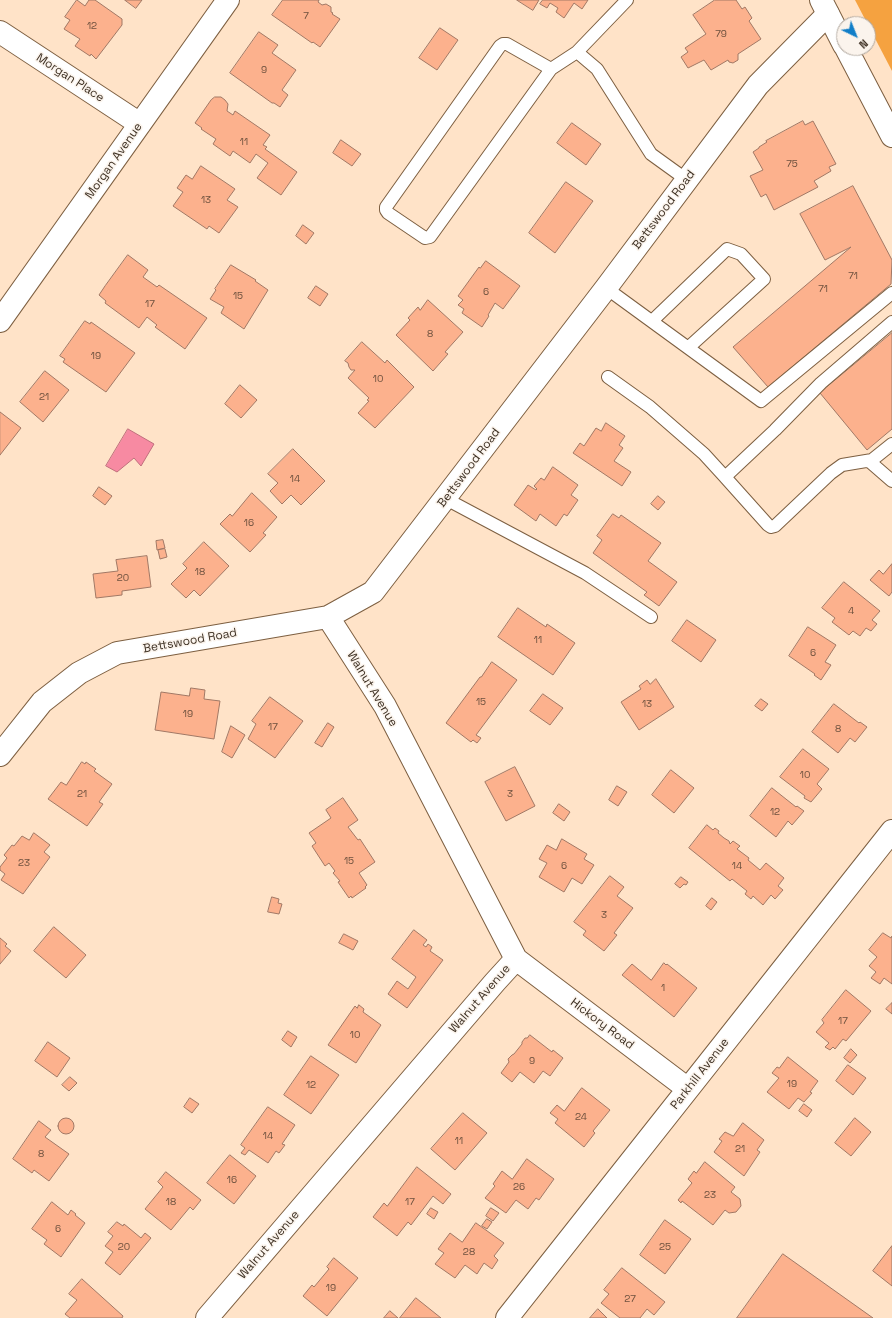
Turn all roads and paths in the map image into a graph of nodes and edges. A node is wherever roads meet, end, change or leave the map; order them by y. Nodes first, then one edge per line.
1 (228, 0) edge
2 (627, 0) edge
3 (824, 7) edge
4 (836, 30) edge
5 (0, 32) edge
6 (577, 52) junction
7 (850, 56) edge
8 (551, 69) junction
9 (140, 124) junction
10 (892, 136) edge
11 (687, 180) junction
12 (606, 288) junction
13 (892, 293) edge
14 (0, 321) edge
15 (652, 321) junction
16 (892, 322) edge
17 (689, 347) junction
18 (608, 377) dead end
19 (892, 444) edge
20 (869, 461) junction
21 (725, 477) junction
22 (892, 481) edge
23 (446, 499) junction
24 (651, 617) dead end
25 (328, 618) junction
26 (0, 755) edge
27 (892, 830) edge
28 (516, 959) junction
29 (688, 1089) junction
30 (207, 1318) edge
31 (507, 1318) edge

1 - 9 street, Morgan Avenue
2 - 6 lane
3 - 4 street
3 - 11 street, Bettswood Road
5 - 9 street, Morgan Place
6 - 8 lane
6 - 11 lane
7 - 10 street
8 - 8 lane
9 - 14 street, Morgan Avenue
11 - 12 street, Bettswood Road
12 - 15 lane
12 - 23 street, Bettswood Road
13 - 17 lane
15 - 17 lane
15 - 17 lane
16 - 21 lane
18 - 21 lane
19 - 20 lane
20 - 21 lane
20 - 22 lane
23 - 24 lane
23 - 25 street, Bettswood Road
25 - 26 street, Bettswood Road
25 - 28 street, Walnut Avenue
27 - 29 street, Parkhill Avenue
28 - 29 street, Hickory Road
28 - 30 street, Walnut Avenue
29 - 31 street, Parkhill Avenue

